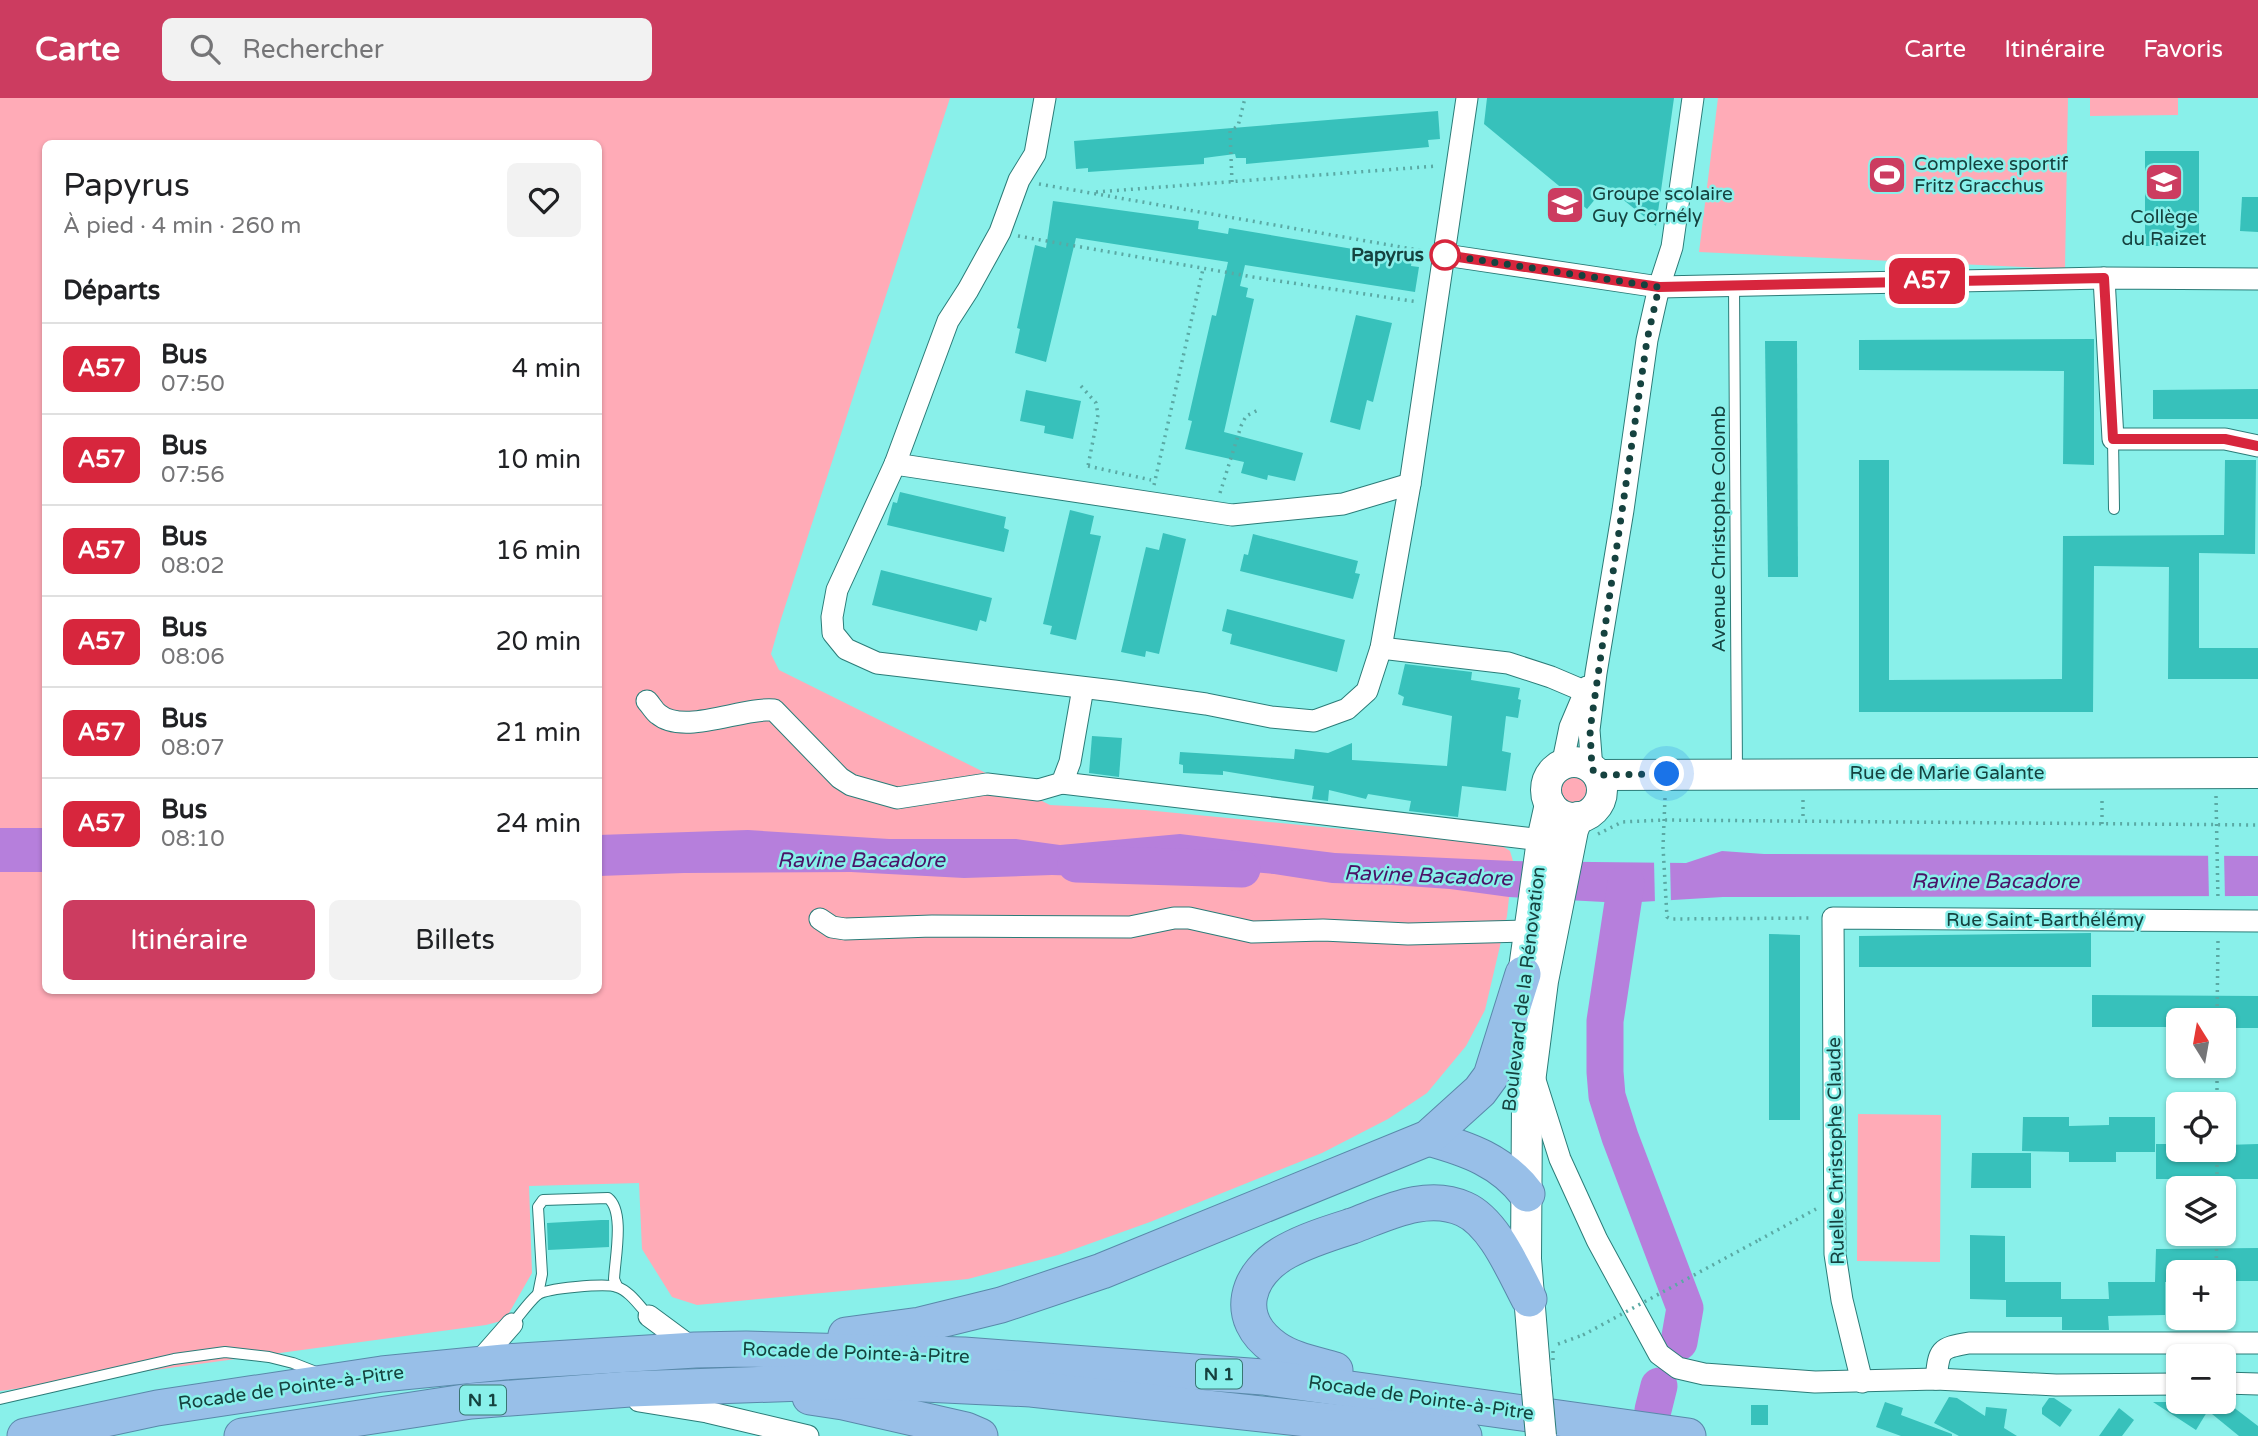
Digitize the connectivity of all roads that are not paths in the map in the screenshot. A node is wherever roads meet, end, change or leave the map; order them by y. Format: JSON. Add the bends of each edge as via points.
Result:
{"nodes":[{"id":1,"x":1045,"y":98,"type":"edge"},
{"id":2,"x":1467,"y":98,"type":"edge"},
{"id":3,"x":1693,"y":98,"type":"edge"},
{"id":4,"x":1445,"y":255,"type":"junction"},
{"id":5,"x":2104,"y":278,"type":"junction"},
{"id":6,"x":2258,"y":279,"type":"edge"},
{"id":7,"x":1734,"y":284,"type":"junction"},
{"id":8,"x":1659,"y":287,"type":"junction"},
{"id":9,"x":2113,"y":439,"type":"junction"},
{"id":10,"x":2258,"y":446,"type":"edge"},
{"id":11,"x":895,"y":464,"type":"junction"},
{"id":12,"x":1410,"y":484,"type":"junction"},
{"id":13,"x":2114,"y":509,"type":"dead end"},
{"id":14,"x":1381,"y":648,"type":"junction"},
{"id":15,"x":1596,"y":673,"type":"junction"},
{"id":16,"x":1083,"y":688,"type":"junction"},
{"id":17,"x":1584,"y":691,"type":"junction"},
{"id":18,"x":647,"y":701,"type":"dead end"},
{"id":19,"x":1562,"y":766,"type":"junction"},
{"id":20,"x":1737,"y":773,"type":"junction"},
{"id":21,"x":2258,"y":773,"type":"edge"},
{"id":22,"x":1062,"y":783,"type":"junction"},
{"id":23,"x":1575,"y":810,"type":"junction"},
{"id":24,"x":1539,"y":918,"type":"junction"},
{"id":25,"x":1833,"y":918,"type":"joint"},
{"id":26,"x":820,"y":919,"type":"dead end"},
{"id":27,"x":2258,"y":921,"type":"edge"},
{"id":28,"x":1523,"y":974,"type":"junction"},
{"id":29,"x":1531,"y":1065,"type":"junction"},
{"id":30,"x":1428,"y":1138,"type":"junction"},
{"id":31,"x":1519,"y":1185,"type":"junction"},
{"id":32,"x":617,"y":1286,"type":"junction"},
{"id":33,"x":538,"y":1294,"type":"junction"},
{"id":34,"x":1528,"y":1299,"type":"junction"},
{"id":35,"x":649,"y":1316,"type":"joint"},
{"id":36,"x":512,"y":1324,"type":"joint"},
{"id":37,"x":2258,"y":1343,"type":"edge"},
{"id":38,"x":746,"y":1349,"type":"junction"},
{"id":39,"x":695,"y":1350,"type":"junction"},
{"id":40,"x":476,"y":1364,"type":"junction"},
{"id":41,"x":1936,"y":1379,"type":"junction"},
{"id":42,"x":334,"y":1380,"type":"junction"},
{"id":43,"x":1862,"y":1382,"type":"junction"},
{"id":44,"x":2236,"y":1383,"type":"edge"},
{"id":45,"x":2166,"y":1384,"type":"edge"},
{"id":46,"x":2258,"y":1384,"type":"edge"},
{"id":47,"x":727,"y":1385,"type":"junction"},
{"id":48,"x":581,"y":1393,"type":"junction"},
{"id":49,"x":0,"y":1399,"type":"edge"},
{"id":50,"x":1456,"y":1428,"type":"edge"},
{"id":51,"x":25,"y":1436,"type":"edge"},
{"id":52,"x":242,"y":1436,"type":"edge"},
{"id":53,"x":807,"y":1436,"type":"edge"},
{"id":54,"x":980,"y":1436,"type":"edge"},
{"id":55,"x":1541,"y":1436,"type":"edge"},
{"id":56,"x":1688,"y":1436,"type":"edge"}],
"edges":[{"from":1,"to":11,"type":"street","via":[[1035,154],[1000,232],[948,321]]},
{"from":2,"to":4,"type":"street"},
{"from":3,"to":8,"type":"street","name":"Boulevard de la Rénovation","via":[[1672,247]]},
{"from":4,"to":8,"type":"street"},
{"from":4,"to":12,"type":"street"},
{"from":5,"to":6,"type":"street"},
{"from":5,"to":7,"type":"street"},
{"from":5,"to":9,"type":"street"},
{"from":7,"to":8,"type":"street"},
{"from":7,"to":20,"type":"lane","name":"Avenue Christophe Colomb"},
{"from":8,"to":15,"type":"street","name":"Boulevard de la Rénovation"},
{"from":9,"to":10,"type":"street","via":[[2225,439]]},
{"from":9,"to":13,"type":"lane"},
{"from":11,"to":12,"type":"street","via":[[1232,515],[1343,504]]},
{"from":11,"to":16,"type":"street","via":[[838,590],[833,633],[846,649],[877,663]]},
{"from":12,"to":14,"type":"street"},
{"from":14,"to":16,"type":"street","via":[[1367,691],[1347,709],[1314,720]]},
{"from":14,"to":17,"type":"street","via":[[1508,663]]},
{"from":15,"to":17,"type":"street","name":"Boulevard de la Rénovation"},
{"from":15,"to":23,"type":"street","name":"Boulevard de la Rénovation"},
{"from":16,"to":22,"type":"street"},
{"from":17,"to":19,"type":"street","name":"Boulevard de la Rénovation"},
{"from":18,"to":22,"type":"street","via":[[659,716],[694,723],[751,710],[774,710],[840,778],[897,798],[987,784],[1038,790]]},
{"from":19,"to":23,"type":"main road","via":[[1547,788]]},
{"from":19,"to":23,"type":"main road","name":"Rue de Marie Galante","via":[[1580,763]]},
{"from":20,"to":21,"type":"main road","name":"Rue de Marie Galante"},
{"from":20,"to":23,"type":"main road","name":"Rue de Marie Galante","via":[[1636,774]]},
{"from":22,"to":23,"type":"street"},
{"from":23,"to":24,"type":"main road","name":"Boulevard de la Rénovation"},
{"from":24,"to":26,"type":"street","via":[[1408,934],[1252,932],[1189,918],[1130,927],[845,929]]},
{"from":24,"to":28,"type":"main road","name":"Boulevard de la Rénovation"},
{"from":24,"to":29,"type":"main road","name":"Boulevard de la Rénovation","via":[[1543,981]]},
{"from":25,"to":27,"type":"street","name":"Rue Saint-Barthélémy","via":[[2218,914]]},
{"from":25,"to":43,"type":"street","name":"Ruelle Christophe Claude","via":[[1835,1254]]},
{"from":28,"to":30,"type":"highway","via":[[1491,1076]]},
{"from":28,"to":31,"type":"main road","name":"Boulevard de la Rénovation","via":[[1507,1140]]},
{"from":29,"to":31,"type":"main road","name":"Boulevard de la Rénovation"},
{"from":29,"to":43,"type":"street","via":[[1560,1159],[1597,1240],[1659,1354],[1678,1368],[1704,1374]]},
{"from":30,"to":31,"type":"highway","via":[[1468,1149],[1495,1163]]},
{"from":30,"to":38,"type":"highway","via":[[1127,1261],[1001,1305],[920,1325]]},
{"from":31,"to":34,"type":"main road","name":"Boulevard de la Rénovation"},
{"from":32,"to":33,"type":"lane","via":[[562,1288]]},
{"from":32,"to":33,"type":"lane","via":[[615,1203],[608,1198],[543,1200],[538,1207],[542,1274]]},
{"from":32,"to":35,"type":"lane"},
{"from":33,"to":36,"type":"lane"},
{"from":34,"to":50,"type":"highway","via":[[1487,1228],[1466,1209],[1437,1202],[1416,1203],[1287,1250],[1269,1263],[1250,1289],[1248,1307],[1253,1324],[1277,1350],[1347,1374]]},
{"from":34,"to":55,"type":"main road","name":"Boulevard de la Rénovation","bridge":true},
{"from":35,"to":39,"type":"street"},
{"from":36,"to":40,"type":"street"},
{"from":37,"to":41,"type":"street","via":[[1969,1343],[1941,1351]]},
{"from":38,"to":39,"type":"highway","name":"Rocade de Pointe-à-Pitre","number":"N 1"},
{"from":38,"to":50,"type":"highway","name":"Rocade de Pointe-à-Pitre","number":"N 1","via":[[964,1356],[1263,1377]]},
{"from":39,"to":40,"type":"highway","name":"Rocade de Pointe-à-Pitre","number":"N 1"},
{"from":40,"to":42,"type":"highway","name":"Rocade de Pointe-à-Pitre","number":"N 1"},
{"from":41,"to":43,"type":"street"},
{"from":41,"to":45,"type":"street"},
{"from":42,"to":49,"type":"lane","via":[[293,1363],[225,1352],[174,1359]]},
{"from":42,"to":51,"type":"highway","name":"Rocade de Pointe-à-Pitre","number":"N 1","via":[[157,1408]]},
{"from":44,"to":46,"type":"street"},
{"from":47,"to":48,"type":"highway","name":"Rocade de Pointe-à-Pitre","number":"N 1"},
{"from":47,"to":50,"type":"highway","name":"Rocade de Pointe-à-Pitre","number":"N 1","via":[[862,1381],[1031,1389]]},
{"from":47,"to":54,"type":"highway","via":[[843,1402]]},
{"from":48,"to":52,"type":"highway","name":"Rocade de Pointe-à-Pitre","number":"N 1","via":[[471,1401]]},
{"from":48,"to":53,"type":"street","via":[[707,1412]]},
{"from":50,"to":56,"type":"highway","name":"Rocade de Pointe-à-Pitre","number":"N 1"}]}
